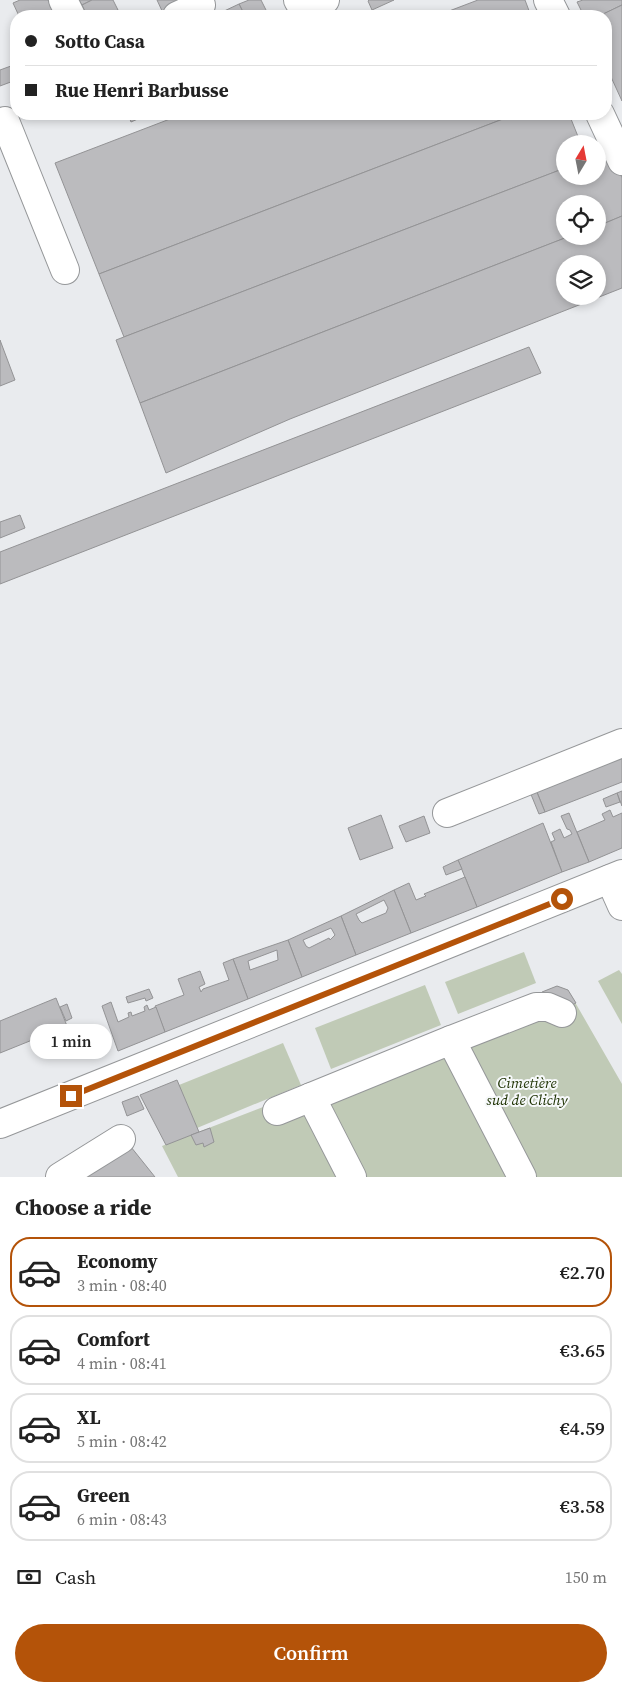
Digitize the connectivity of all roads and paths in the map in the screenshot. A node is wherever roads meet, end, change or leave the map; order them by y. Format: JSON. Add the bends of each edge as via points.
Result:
{"nodes":[{"id":1,"x":298,"y":0,"type":"edge"},
{"id":2,"x":325,"y":0,"type":"edge"},
{"id":3,"x":603,"y":120,"type":"edge"},
{"id":4,"x":0,"y":123,"type":"edge"},
{"id":5,"x":622,"y":161,"type":"edge"},
{"id":6,"x":65,"y":270,"type":"dead end"},
{"id":7,"x":622,"y":743,"type":"edge"},
{"id":8,"x":447,"y":812,"type":"dead end"},
{"id":9,"x":616,"y":877,"type":"edge"},
{"id":10,"x":622,"y":906,"type":"edge"},
{"id":11,"x":562,"y":1012,"type":"dead end"},
{"id":12,"x":451,"y":1040,"type":"junction"},
{"id":13,"x":311,"y":1097,"type":"junction"},
{"id":14,"x":277,"y":1110,"type":"dead end"},
{"id":15,"x":0,"y":1124,"type":"edge"},
{"id":16,"x":121,"y":1139,"type":"dead end"},
{"id":17,"x":60,"y":1177,"type":"edge"},
{"id":18,"x":352,"y":1177,"type":"edge"},
{"id":19,"x":522,"y":1177,"type":"edge"}],
"edges":[{"from":1,"to":2,"type":"street","via":[[304,10]]},
{"from":3,"to":5,"type":"street"},
{"from":4,"to":6,"type":"street","via":[[5,121]]},
{"from":7,"to":8,"type":"street"},
{"from":9,"to":10,"type":"street"},
{"from":9,"to":15,"type":"street"},
{"from":11,"to":12,"type":"street","via":[[536,1007]]},
{"from":12,"to":13,"type":"street"},
{"from":12,"to":19,"type":"street"},
{"from":13,"to":14,"type":"street"},
{"from":13,"to":18,"type":"street"},
{"from":16,"to":17,"type":"street"}]}
